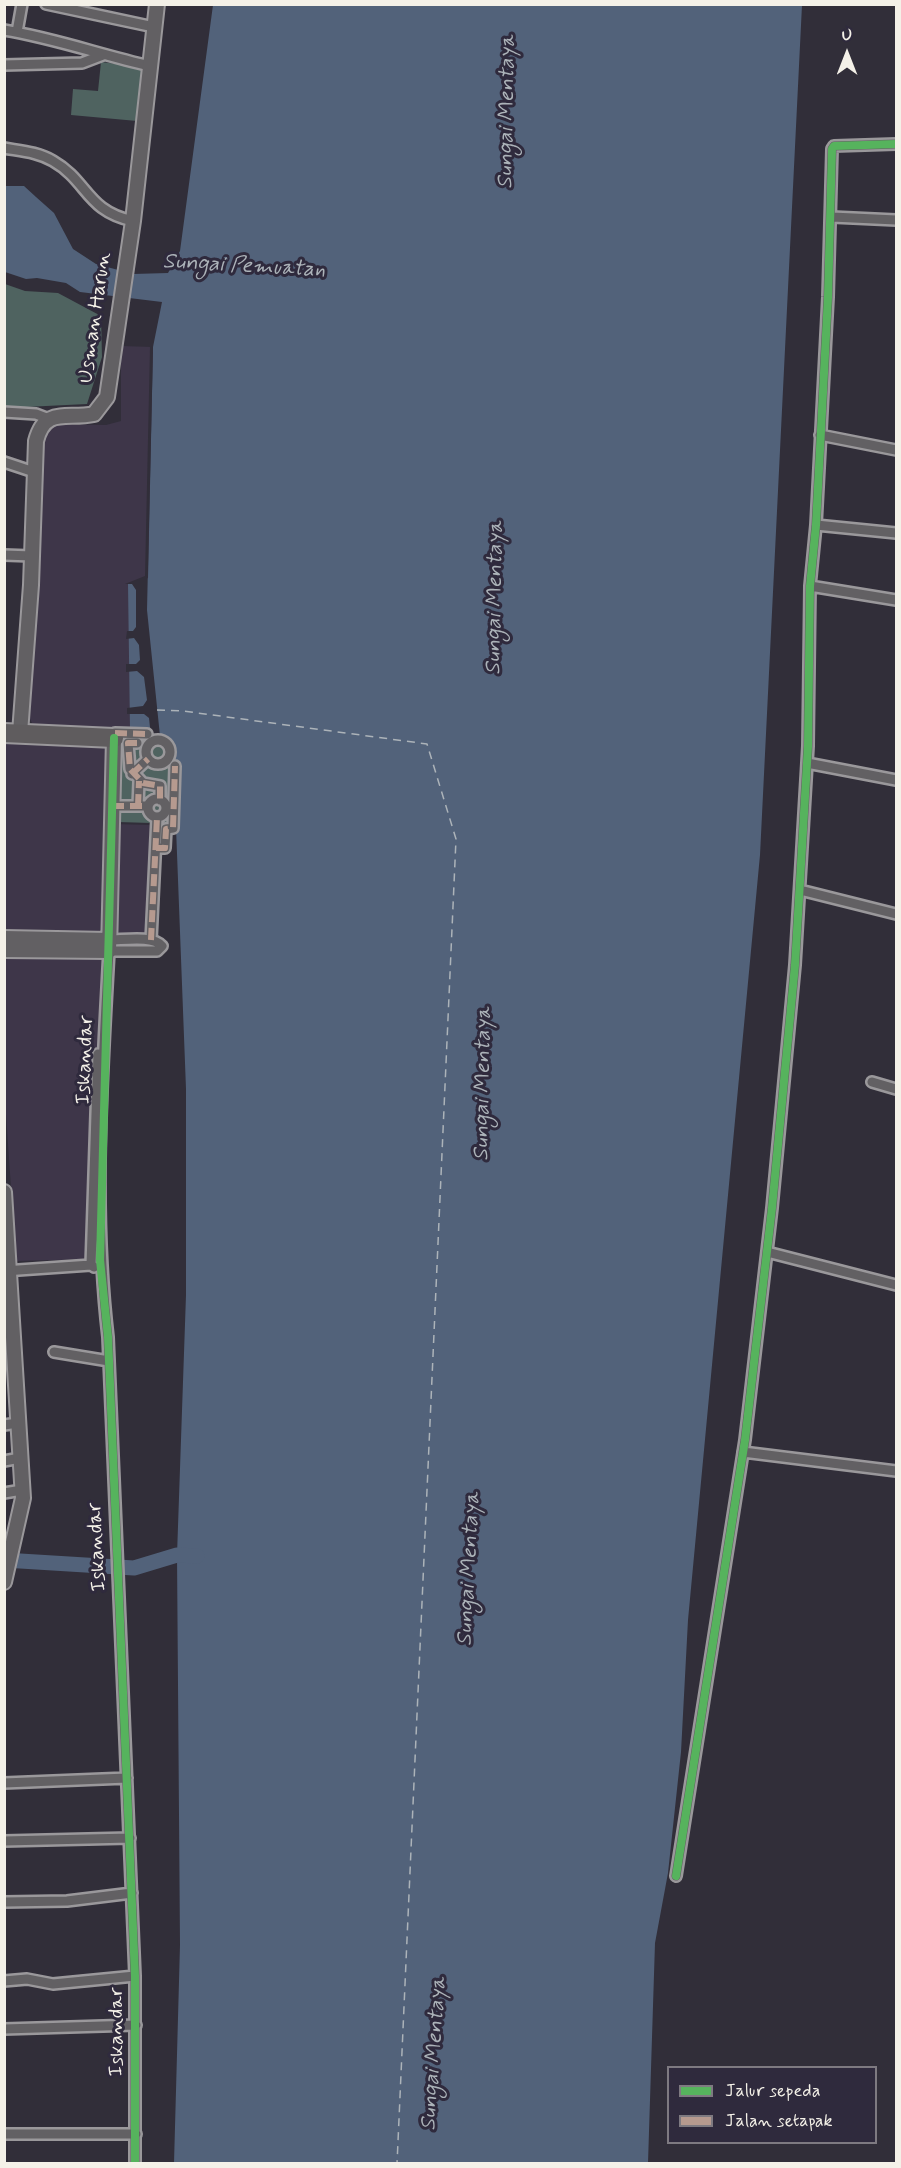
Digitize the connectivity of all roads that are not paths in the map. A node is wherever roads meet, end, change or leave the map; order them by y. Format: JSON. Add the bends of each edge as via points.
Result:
{"nodes":[{"id":1,"x":22,"y":4,"type":"edge"},
{"id":2,"x":46,"y":4,"type":"edge"},
{"id":3,"x":157,"y":4,"type":"edge"},
{"id":4,"x":154,"y":27,"type":"junction"},
{"id":5,"x":4,"y":30,"type":"edge"},
{"id":6,"x":17,"y":32,"type":"junction"},
{"id":7,"x":103,"y":55,"type":"junction"},
{"id":8,"x":4,"y":65,"type":"edge"},
{"id":9,"x":150,"y":66,"type":"junction"},
{"id":10,"x":897,"y":144,"type":"edge"},
{"id":11,"x":4,"y":148,"type":"edge"},
{"id":12,"x":832,"y":217,"type":"junction"},
{"id":13,"x":897,"y":220,"type":"edge"},
{"id":14,"x":133,"y":221,"type":"junction"},
{"id":15,"x":4,"y":412,"type":"edge"},
{"id":16,"x":48,"y":419,"type":"junction"},
{"id":17,"x":820,"y":435,"type":"junction"},
{"id":18,"x":897,"y":450,"type":"edge"},
{"id":19,"x":4,"y":462,"type":"edge"},
{"id":20,"x":34,"y":472,"type":"junction"},
{"id":21,"x":816,"y":525,"type":"junction"},
{"id":22,"x":897,"y":533,"type":"edge"},
{"id":23,"x":4,"y":555,"type":"edge"},
{"id":24,"x":32,"y":556,"type":"junction"},
{"id":25,"x":810,"y":586,"type":"junction"},
{"id":26,"x":897,"y":600,"type":"edge"},
{"id":27,"x":12,"y":733,"type":"edge"},
{"id":28,"x":147,"y":734,"type":"dead end"},
{"id":29,"x":115,"y":736,"type":"junction"},
{"id":30,"x":137,"y":743,"type":"dead end"},
{"id":31,"x":148,"y":759,"type":"dead end"},
{"id":32,"x":807,"y":763,"type":"junction"},
{"id":33,"x":175,"y":766,"type":"dead end"},
{"id":34,"x":136,"y":777,"type":"junction"},
{"id":35,"x":897,"y":780,"type":"edge"},
{"id":36,"x":160,"y":800,"type":"junction"},
{"id":37,"x":112,"y":806,"type":"junction"},
{"id":38,"x":143,"y":806,"type":"junction"},
{"id":39,"x":157,"y":817,"type":"junction"},
{"id":40,"x":156,"y":848,"type":"junction"},
{"id":41,"x":800,"y":890,"type":"junction"},
{"id":42,"x":897,"y":914,"type":"edge"},
{"id":43,"x":4,"y":938,"type":"edge"},
{"id":44,"x":107,"y":942,"type":"junction"},
{"id":45,"x":4,"y":950,"type":"edge"},
{"id":46,"x":872,"y":1082,"type":"dead end"},
{"id":47,"x":897,"y":1089,"type":"edge"},
{"id":48,"x":4,"y":1192,"type":"edge"},
{"id":49,"x":767,"y":1252,"type":"junction"},
{"id":50,"x":91,"y":1265,"type":"junction"},
{"id":51,"x":6,"y":1271,"type":"edge"},
{"id":52,"x":100,"y":1273,"type":"junction"},
{"id":53,"x":897,"y":1285,"type":"edge"},
{"id":54,"x":54,"y":1352,"type":"dead end"},
{"id":55,"x":109,"y":1361,"type":"junction"},
{"id":56,"x":11,"y":1424,"type":"edge"},
{"id":57,"x":743,"y":1452,"type":"junction"},
{"id":58,"x":20,"y":1458,"type":"junction"},
{"id":59,"x":4,"y":1461,"type":"edge"},
{"id":60,"x":897,"y":1471,"type":"edge"},
{"id":61,"x":22,"y":1490,"type":"junction"},
{"id":62,"x":4,"y":1493,"type":"edge"},
{"id":63,"x":6,"y":1575,"type":"edge"},
{"id":64,"x":127,"y":1778,"type":"junction"},
{"id":65,"x":4,"y":1783,"type":"edge"},
{"id":66,"x":130,"y":1838,"type":"junction"},
{"id":67,"x":4,"y":1841,"type":"edge"},
{"id":68,"x":676,"y":1876,"type":"dead end"},
{"id":69,"x":132,"y":1893,"type":"junction"},
{"id":70,"x":4,"y":1902,"type":"edge"},
{"id":71,"x":135,"y":1976,"type":"junction"},
{"id":72,"x":4,"y":1981,"type":"edge"},
{"id":73,"x":136,"y":2025,"type":"junction"},
{"id":74,"x":4,"y":2029,"type":"edge"},
{"id":75,"x":4,"y":2134,"type":"edge"},
{"id":76,"x":136,"y":2134,"type":"junction"},
{"id":77,"x":135,"y":2163,"type":"edge"}],
"edges":[{"from":1,"to":6,"type":"street"},
{"from":2,"to":4,"type":"street"},
{"from":3,"to":4,"type":"street","name":"Usman Harun"},
{"from":4,"to":9,"type":"street","name":"Usman Harun"},
{"from":5,"to":6,"type":"street"},
{"from":6,"to":7,"type":"street","via":[[78,45]]},
{"from":7,"to":8,"type":"street","via":[[82,63]]},
{"from":7,"to":9,"type":"street"},
{"from":9,"to":14,"type":"street","name":"Usman Harun"},
{"from":10,"to":12,"type":"street","via":[[833,147]]},
{"from":11,"to":14,"type":"street","via":[[36,153],[55,162],[106,213]]},
{"from":12,"to":13,"type":"street"},
{"from":12,"to":17,"type":"street"},
{"from":14,"to":16,"type":"street","name":"Usman Harun","via":[[107,397],[94,414]]},
{"from":15,"to":16,"type":"street","via":[[36,414]]},
{"from":16,"to":20,"type":"street","via":[[39,429]]},
{"from":17,"to":18,"type":"street"},
{"from":17,"to":21,"type":"street"},
{"from":19,"to":20,"type":"street"},
{"from":20,"to":24,"type":"street"},
{"from":21,"to":22,"type":"street"},
{"from":21,"to":25,"type":"street"},
{"from":23,"to":24,"type":"street"},
{"from":24,"to":27,"type":"street"},
{"from":25,"to":26,"type":"street"},
{"from":25,"to":32,"type":"street"},
{"from":27,"to":29,"type":"highway"},
{"from":28,"to":29,"type":"street"},
{"from":29,"to":37,"type":"street","name":"Iskandar"},
{"from":30,"to":34,"type":"street","via":[[128,743],[127,759]]},
{"from":31,"to":34,"type":"street"},
{"from":32,"to":35,"type":"street"},
{"from":32,"to":41,"type":"street"},
{"from":33,"to":40,"type":"street","via":[[173,828],[166,829],[165,848]]},
{"from":34,"to":36,"type":"street","via":[[160,786]]},
{"from":34,"to":38,"type":"street"},
{"from":36,"to":38,"type":"street"},
{"from":36,"to":39,"type":"street","via":[[166,809]]},
{"from":37,"to":38,"type":"street"},
{"from":37,"to":44,"type":"street","name":"Iskandar"},
{"from":38,"to":39,"type":"street"},
{"from":39,"to":40,"type":"street"},
{"from":40,"to":44,"type":"street","via":[[151,940]]},
{"from":41,"to":42,"type":"street"},
{"from":41,"to":49,"type":"street"},
{"from":43,"to":44,"type":"street"},
{"from":44,"to":45,"type":"street"},
{"from":44,"to":50,"type":"street","name":"Iskandar"},
{"from":44,"to":52,"type":"street","name":"Iskandar"},
{"from":46,"to":47,"type":"street"},
{"from":48,"to":51,"type":"street"},
{"from":49,"to":53,"type":"street"},
{"from":49,"to":57,"type":"street"},
{"from":50,"to":51,"type":"street"},
{"from":50,"to":52,"type":"street"},
{"from":51,"to":56,"type":"street"},
{"from":52,"to":55,"type":"street","name":"Iskandar"},
{"from":54,"to":55,"type":"street"},
{"from":55,"to":64,"type":"street","name":"Iskandar"},
{"from":56,"to":58,"type":"street"},
{"from":57,"to":60,"type":"street"},
{"from":57,"to":68,"type":"street"},
{"from":58,"to":59,"type":"street"},
{"from":58,"to":61,"type":"street"},
{"from":61,"to":62,"type":"street"},
{"from":61,"to":63,"type":"street","via":[[22,1508]]},
{"from":64,"to":65,"type":"street"},
{"from":64,"to":66,"type":"street","name":"Iskandar"},
{"from":66,"to":67,"type":"street"},
{"from":66,"to":69,"type":"street","name":"Iskandar"},
{"from":69,"to":70,"type":"street","via":[[67,1901]]},
{"from":69,"to":71,"type":"street","name":"Iskandar"},
{"from":71,"to":72,"type":"street","via":[[53,1984],[27,1979]]},
{"from":71,"to":73,"type":"street","name":"Iskandar"},
{"from":73,"to":74,"type":"street"},
{"from":73,"to":76,"type":"street","name":"Iskandar"},
{"from":75,"to":76,"type":"street"},
{"from":76,"to":77,"type":"street","name":"Iskandar"}]}
